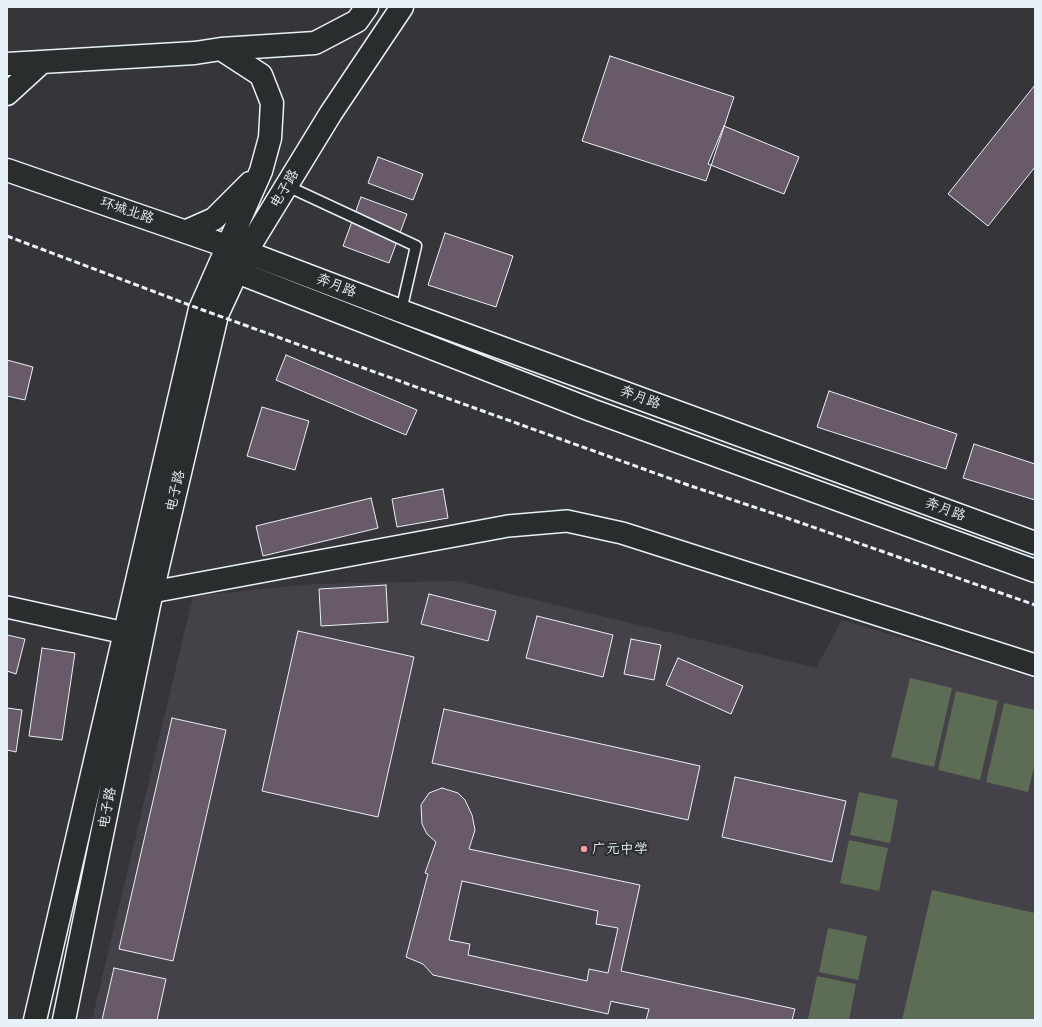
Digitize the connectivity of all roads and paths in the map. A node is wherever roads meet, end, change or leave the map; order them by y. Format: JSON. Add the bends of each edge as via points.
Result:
{"nodes":[{"id":1,"x":367,"y":7,"type":"edge"},
{"id":2,"x":402,"y":7,"type":"edge"},
{"id":3,"x":221,"y":49,"type":"junction"},
{"id":4,"x":42,"y":62,"type":"junction"},
{"id":5,"x":7,"y":64,"type":"edge"},
{"id":6,"x":7,"y":94,"type":"edge"},
{"id":7,"x":7,"y":170,"type":"edge"},
{"id":8,"x":261,"y":171,"type":"junction"},
{"id":9,"x":287,"y":186,"type":"junction"},
{"id":10,"x":187,"y":232,"type":"junction"},
{"id":11,"x":236,"y":250,"type":"junction"},
{"id":12,"x":237,"y":272,"type":"junction"},
{"id":13,"x":401,"y":311,"type":"junction"},
{"id":14,"x":1035,"y":543,"type":"edge"},
{"id":15,"x":1035,"y":572,"type":"edge"},
{"id":16,"x":152,"y":592,"type":"junction"},
{"id":17,"x":7,"y":607,"type":"edge"},
{"id":18,"x":125,"y":634,"type":"junction"},
{"id":19,"x":1035,"y":665,"type":"edge"},
{"id":20,"x":35,"y":1020,"type":"edge"},
{"id":21,"x":64,"y":1020,"type":"edge"}],
"edges":[{"from":1,"to":3,"type":"main road","via":[[357,21],[315,43]]},
{"from":2,"to":9,"type":"main road","name":"电子路","via":[[331,113]]},
{"from":3,"to":4,"type":"main road","via":[[194,53]]},
{"from":3,"to":8,"type":"main road","via":[[261,75],[272,103],[270,138]]},
{"from":4,"to":5,"type":"main road"},
{"from":4,"to":6,"type":"main road"},
{"from":7,"to":10,"type":"main road","name":"环城北路"},
{"from":8,"to":10,"type":"main road","via":[[214,219]]},
{"from":8,"to":11,"type":"main road"},
{"from":9,"to":11,"type":"main road","name":"电子路"},
{"from":9,"to":13,"type":"lane","via":[[416,246]]},
{"from":10,"to":11,"type":"main road","name":"环城北路"},
{"from":11,"to":12,"type":"main road","name":"电子路"},
{"from":11,"to":13,"type":"main road","name":"奔月路"},
{"from":11,"to":18,"type":"main road","name":"电子路","via":[[200,309]]},
{"from":12,"to":15,"type":"main road","via":[[591,410]]},
{"from":12,"to":16,"type":"main road","name":"电子路","via":[[217,315]]},
{"from":13,"to":14,"type":"main road","name":"奔月路"},
{"from":16,"to":19,"type":"street","via":[[508,526],[567,521],[622,533]]},
{"from":16,"to":21,"type":"main road","name":"电子路"},
{"from":17,"to":18,"type":"street"},
{"from":18,"to":20,"type":"main road","name":"电子路"}]}
